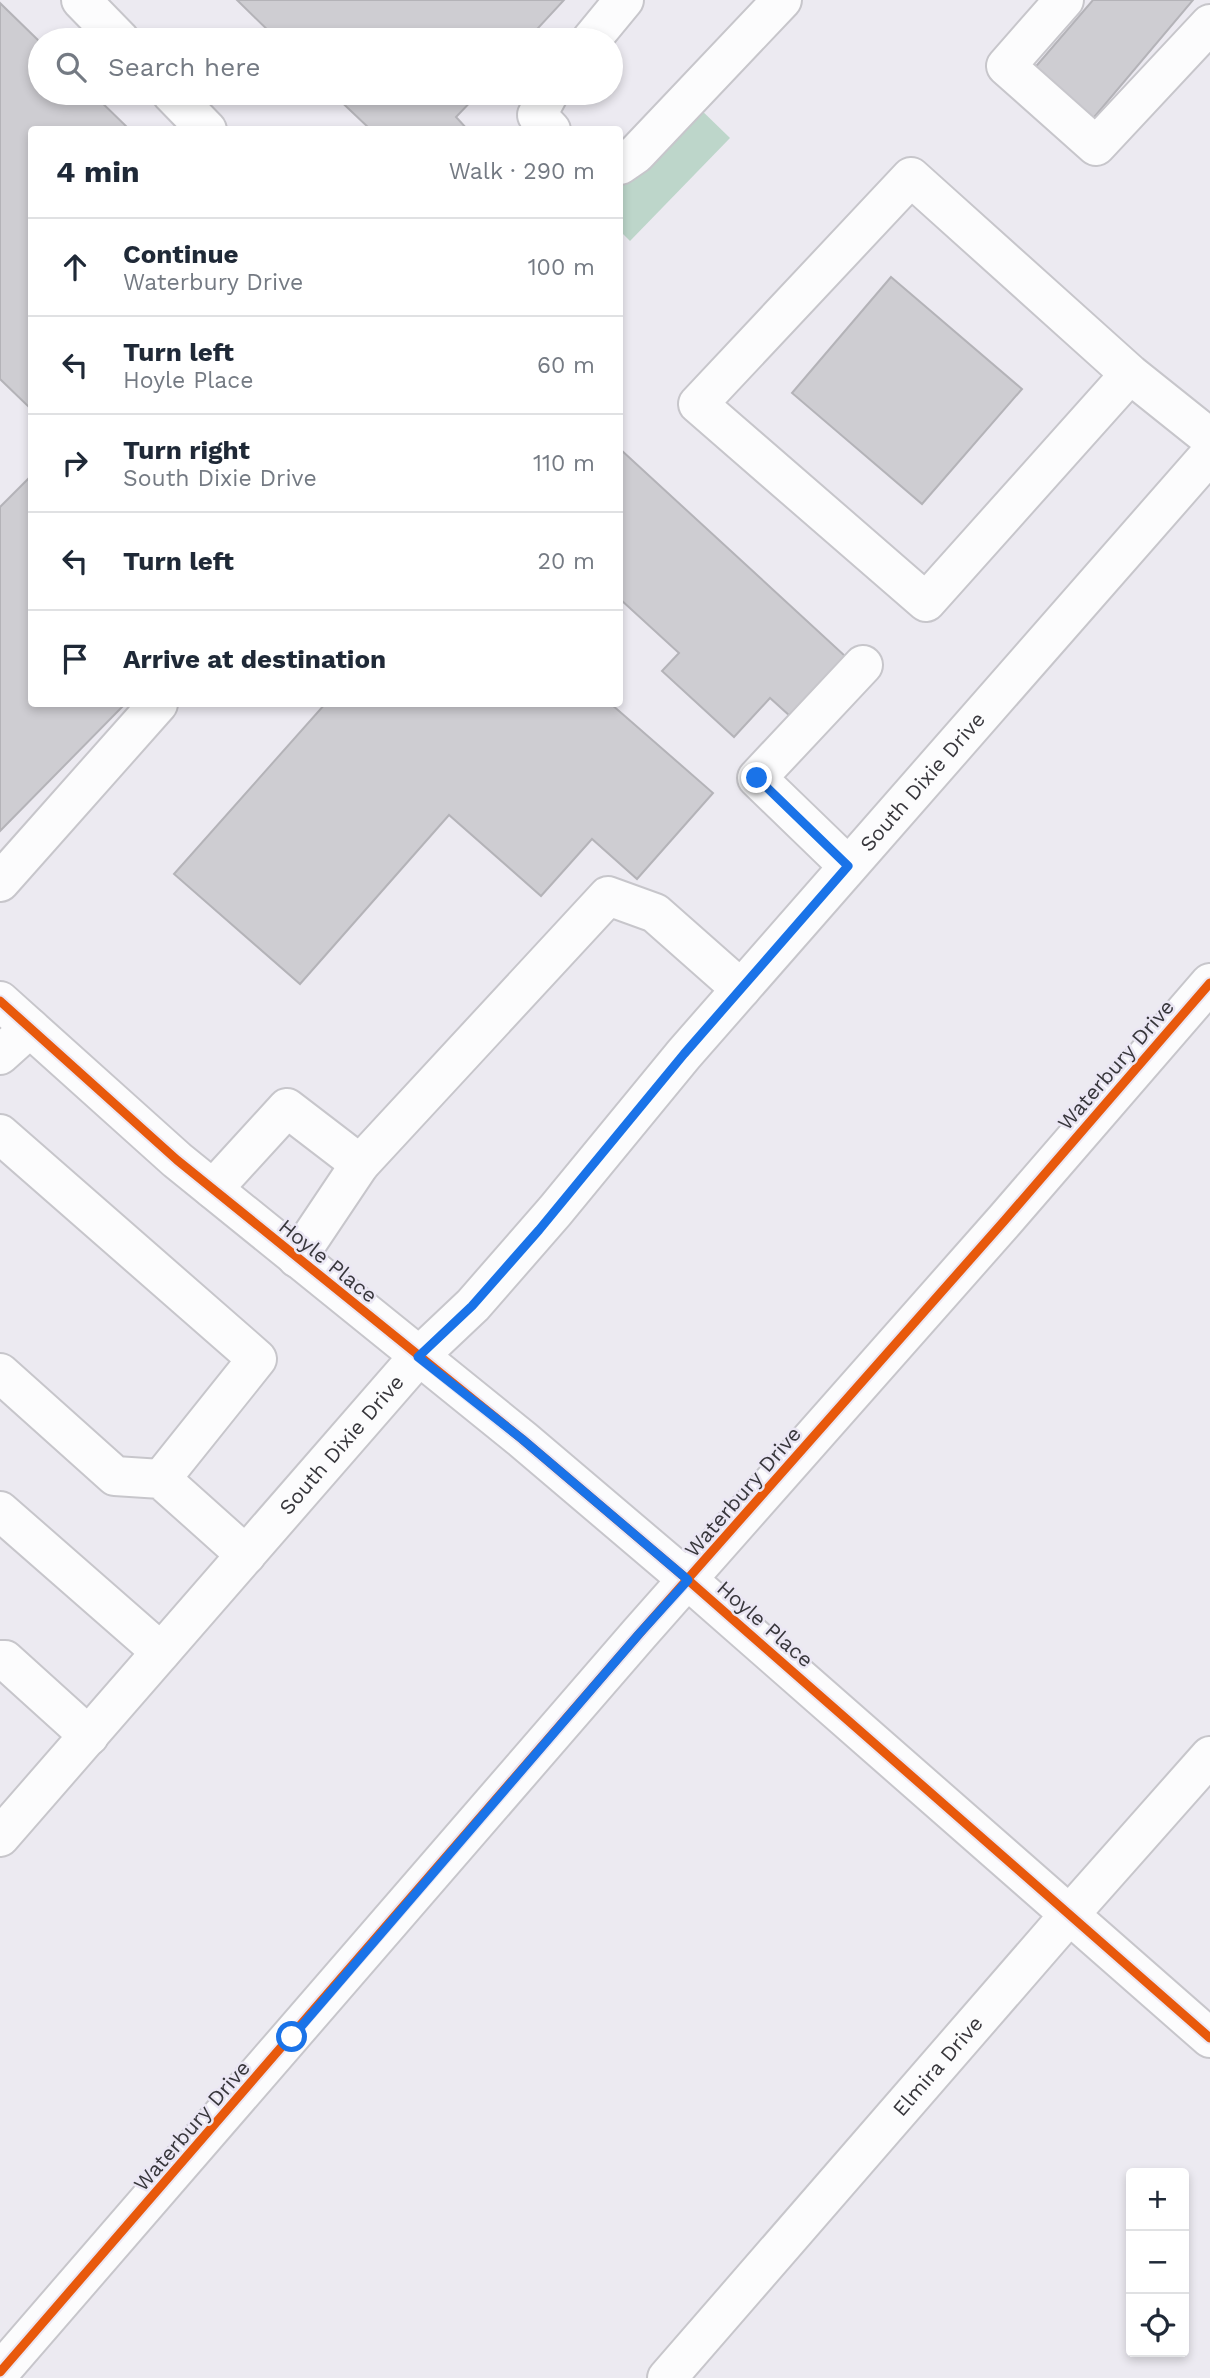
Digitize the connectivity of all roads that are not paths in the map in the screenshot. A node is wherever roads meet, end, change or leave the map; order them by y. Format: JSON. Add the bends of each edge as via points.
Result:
{"nodes":[{"id":1,"x":81,"y":0,"type":"edge"},
{"id":2,"x":624,"y":0,"type":"edge"},
{"id":3,"x":782,"y":0,"type":"edge"},
{"id":4,"x":1064,"y":0,"type":"edge"},
{"id":5,"x":1210,"y":24,"type":"edge"},
{"id":6,"x":108,"y":28,"type":"edge"},
{"id":7,"x":601,"y":28,"type":"edge"},
{"id":8,"x":183,"y":105,"type":"edge"},
{"id":9,"x":542,"y":105,"type":"edge"},
{"id":10,"x":203,"y":126,"type":"edge"},
{"id":11,"x":547,"y":126,"type":"edge"},
{"id":12,"x":623,"y":164,"type":"edge"},
{"id":13,"x":1130,"y":374,"type":"junction"},
{"id":14,"x":1210,"y":438,"type":"edge"},
{"id":15,"x":1210,"y":454,"type":"edge"},
{"id":16,"x":863,"y":665,"type":"dead end"},
{"id":17,"x":155,"y":707,"type":"edge"},
{"id":18,"x":848,"y":866,"type":"junction"},
{"id":19,"x":0,"y":882,"type":"edge"},
{"id":20,"x":1210,"y":984,"type":"edge"},
{"id":21,"x":741,"y":989,"type":"junction"},
{"id":22,"x":0,"y":1001,"type":"edge"},
{"id":23,"x":30,"y":1028,"type":"junction"},
{"id":24,"x":0,"y":1055,"type":"edge"},
{"id":25,"x":0,"y":1134,"type":"edge"},
{"id":26,"x":360,"y":1164,"type":"junction"},
{"id":27,"x":213,"y":1189,"type":"junction"},
{"id":28,"x":297,"y":1258,"type":"junction"},
{"id":29,"x":418,"y":1357,"type":"junction"},
{"id":30,"x":0,"y":1373,"type":"edge"},
{"id":31,"x":161,"y":1479,"type":"junction"},
{"id":32,"x":0,"y":1511,"type":"edge"},
{"id":33,"x":246,"y":1555,"type":"junction"},
{"id":34,"x":688,"y":1580,"type":"junction"},
{"id":35,"x":161,"y":1653,"type":"junction"},
{"id":36,"x":0,"y":1660,"type":"edge"},
{"id":37,"x":89,"y":1736,"type":"junction"},
{"id":38,"x":1210,"y":1756,"type":"edge"},
{"id":39,"x":0,"y":1837,"type":"edge"},
{"id":40,"x":1070,"y":1913,"type":"junction"},
{"id":41,"x":1210,"y":2038,"type":"edge"},
{"id":42,"x":0,"y":2372,"type":"edge"},
{"id":43,"x":667,"y":2378,"type":"edge"}],
"edges":[{"from":1,"to":6,"type":"street"},
{"from":2,"to":7,"type":"street"},
{"from":3,"to":12,"type":"street"},
{"from":4,"to":5,"type":"street","via":[[1006,66],[1096,146]]},
{"from":8,"to":10,"type":"street"},
{"from":9,"to":11,"type":"street","via":[[537,115]]},
{"from":13,"to":13,"type":"street","via":[[926,602],[698,404],[911,177]]},
{"from":13,"to":14,"type":"street"},
{"from":15,"to":18,"type":"street","name":"South Dixie Drive"},
{"from":16,"to":18,"type":"street","via":[[757,778]]},
{"from":17,"to":19,"type":"street"},
{"from":18,"to":21,"type":"street","name":"South Dixie Drive"},
{"from":20,"to":34,"type":"street","name":"Waterbury Drive"},
{"from":21,"to":26,"type":"street","via":[[655,913],[608,896]]},
{"from":21,"to":29,"type":"street","name":"South Dixie Drive","via":[[472,1306]]},
{"from":22,"to":23,"type":"street","name":"Hoyle Place"},
{"from":23,"to":24,"type":"street"},
{"from":23,"to":27,"type":"street","name":"Hoyle Place"},
{"from":25,"to":31,"type":"street","via":[[257,1359]]},
{"from":26,"to":27,"type":"street","via":[[287,1108]]},
{"from":26,"to":28,"type":"street"},
{"from":27,"to":28,"type":"street","name":"Hoyle Place"},
{"from":28,"to":29,"type":"street","name":"Hoyle Place"},
{"from":29,"to":33,"type":"street","name":"South Dixie Drive"},
{"from":29,"to":34,"type":"street","name":"Hoyle Place"},
{"from":30,"to":31,"type":"street","via":[[116,1476]]},
{"from":31,"to":33,"type":"street"},
{"from":32,"to":35,"type":"street"},
{"from":33,"to":35,"type":"street","name":"South Dixie Drive"},
{"from":34,"to":40,"type":"street","name":"Hoyle Place"},
{"from":34,"to":42,"type":"street","name":"Waterbury Drive"},
{"from":35,"to":37,"type":"street","name":"South Dixie Drive"},
{"from":36,"to":37,"type":"street"},
{"from":37,"to":39,"type":"street","name":"South Dixie Drive"},
{"from":38,"to":40,"type":"street","name":"Elmira Drive"},
{"from":40,"to":41,"type":"street","name":"Hoyle Place"},
{"from":40,"to":43,"type":"street","name":"Elmira Drive"}]}
